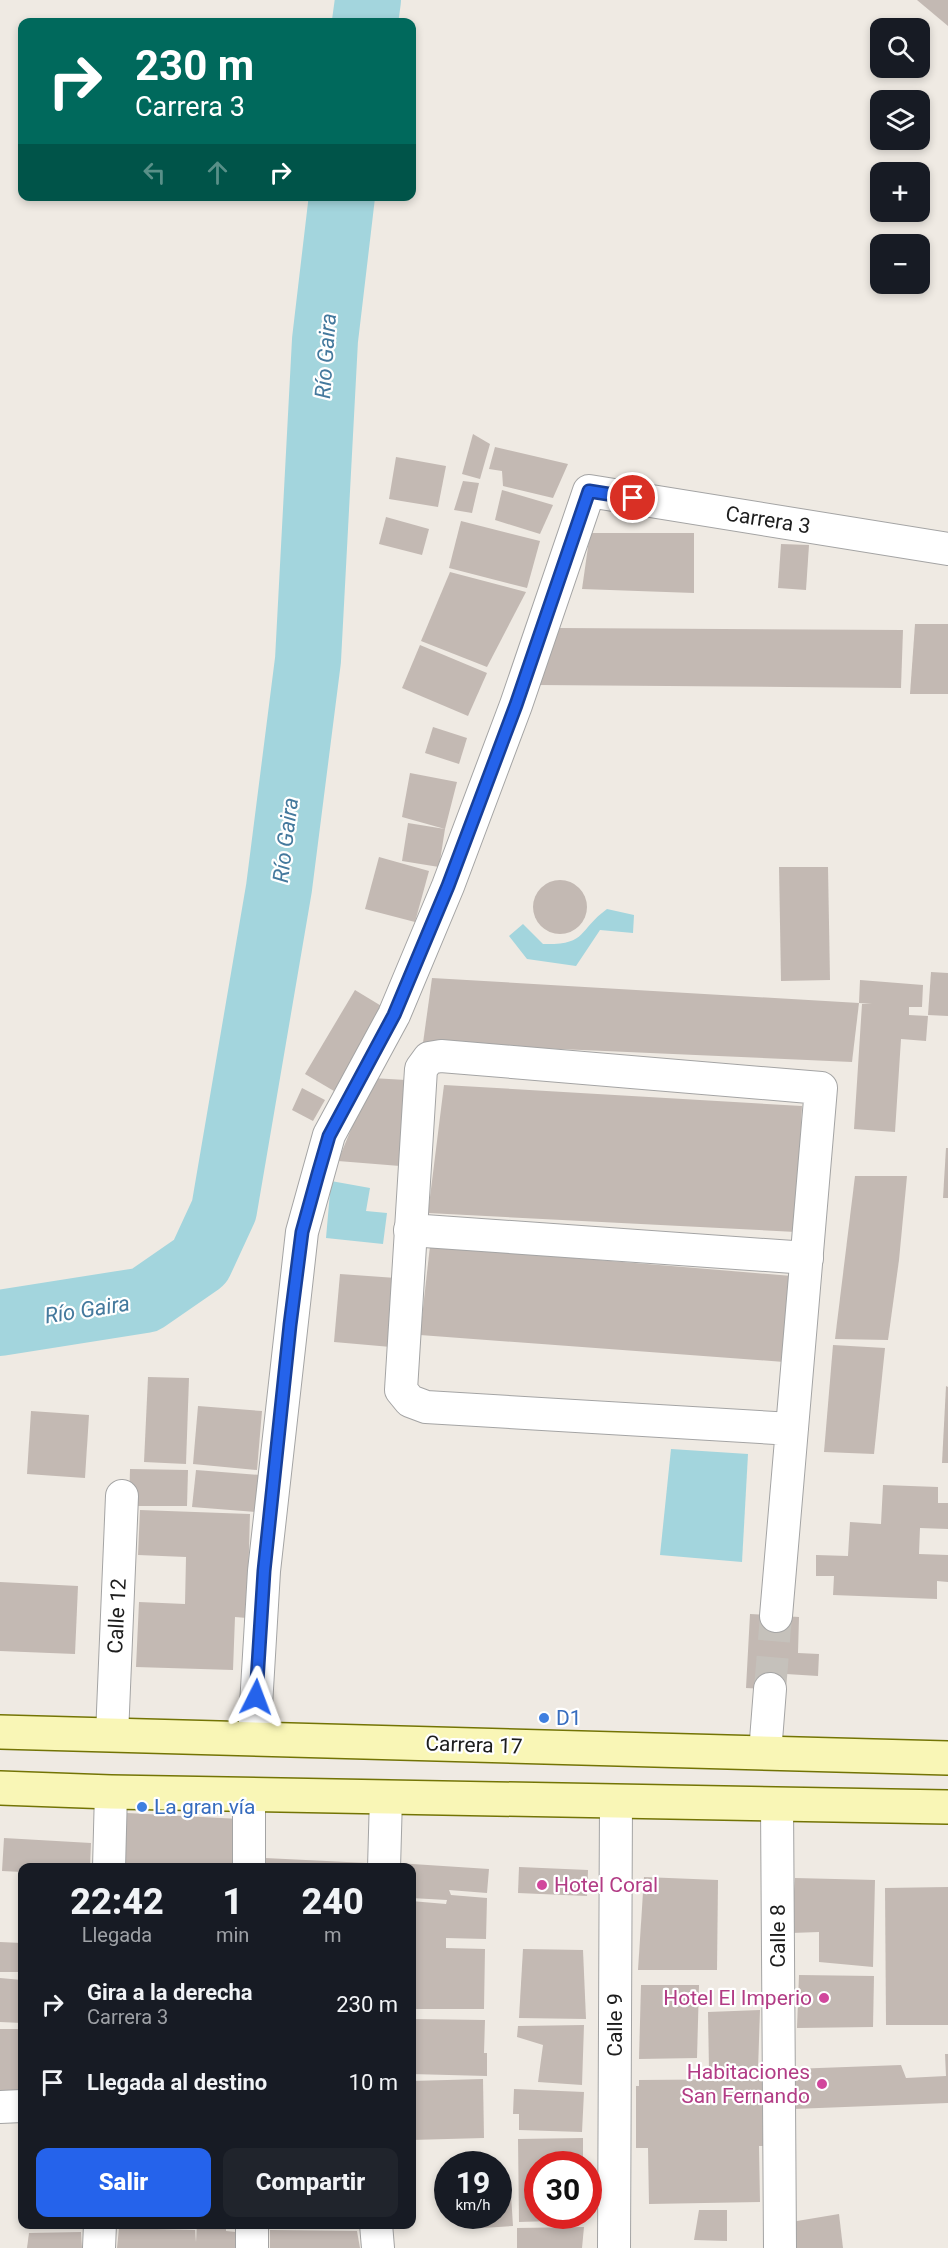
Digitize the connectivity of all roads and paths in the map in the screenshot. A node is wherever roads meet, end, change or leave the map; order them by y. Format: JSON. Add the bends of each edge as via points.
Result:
{"nodes":[{"id":1,"x":948,"y":549,"type":"edge"},
{"id":2,"x":410,"y":1230,"type":"junction"},
{"id":3,"x":807,"y":1258,"type":"junction"},
{"id":4,"x":792,"y":1429,"type":"junction"},
{"id":5,"x":123,"y":1496,"type":"dead end"},
{"id":6,"x":776,"y":1616,"type":"tunnel mouth"},
{"id":7,"x":770,"y":1689,"type":"tunnel mouth"},
{"id":8,"x":0,"y":1732,"type":"edge"},
{"id":9,"x":112,"y":1735,"type":"junction"},
{"id":10,"x":254,"y":1739,"type":"junction"},
{"id":11,"x":765,"y":1753,"type":"junction"},
{"id":12,"x":948,"y":1758,"type":"edge"},
{"id":13,"x":0,"y":1788,"type":"edge"},
{"id":14,"x":111,"y":1792,"type":"junction"},
{"id":15,"x":249,"y":1795,"type":"junction"},
{"id":16,"x":386,"y":1797,"type":"junction"},
{"id":17,"x":616,"y":1801,"type":"junction"},
{"id":18,"x":777,"y":1804,"type":"junction"},
{"id":19,"x":948,"y":1807,"type":"edge"},
{"id":20,"x":109,"y":1863,"type":"edge"},
{"id":21,"x":249,"y":1863,"type":"edge"},
{"id":22,"x":384,"y":1863,"type":"edge"},
{"id":23,"x":18,"y":2106,"type":"edge"},
{"id":24,"x":0,"y":2107,"type":"edge"},
{"id":25,"x":100,"y":2229,"type":"edge"},
{"id":26,"x":252,"y":2229,"type":"edge"},
{"id":27,"x":376,"y":2229,"type":"edge"},
{"id":28,"x":99,"y":2248,"type":"edge"},
{"id":29,"x":252,"y":2248,"type":"edge"},
{"id":30,"x":378,"y":2248,"type":"edge"},
{"id":31,"x":614,"y":2248,"type":"edge"},
{"id":32,"x":780,"y":2248,"type":"edge"}],
"edges":[{"from":1,"to":10,"type":"street","name":"Carrera 3","via":[[589,491],[516,705],[448,886],[394,1015],[329,1136],[305,1222],[264,1571]]},
{"from":2,"to":3,"type":"street"},
{"from":2,"to":3,"type":"street","via":[[422,1069],[429,1058],[441,1056],[821,1088]]},
{"from":2,"to":4,"type":"street","via":[[401,1390],[410,1401],[426,1407]]},
{"from":3,"to":4,"type":"street"},
{"from":4,"to":6,"type":"street"},
{"from":5,"to":9,"type":"street","name":"Calle 12"},
{"from":7,"to":11,"type":"street"},
{"from":8,"to":9,"type":"main road","name":"Carrera 17"},
{"from":9,"to":10,"type":"main road","name":"Carrera 17"},
{"from":10,"to":11,"type":"main road","name":"Carrera 17"},
{"from":11,"to":12,"type":"main road","name":"Carrera 17"},
{"from":13,"to":14,"type":"main road"},
{"from":14,"to":15,"type":"main road"},
{"from":14,"to":20,"type":"street"},
{"from":15,"to":16,"type":"main road"},
{"from":15,"to":21,"type":"street"},
{"from":16,"to":17,"type":"main road"},
{"from":16,"to":22,"type":"street"},
{"from":17,"to":18,"type":"main road"},
{"from":17,"to":31,"type":"street","name":"Calle 9"},
{"from":18,"to":19,"type":"main road"},
{"from":18,"to":32,"type":"street","name":"Calle 8"},
{"from":23,"to":24,"type":"street"},
{"from":25,"to":28,"type":"street"},
{"from":26,"to":29,"type":"street"},
{"from":27,"to":30,"type":"street"}]}
